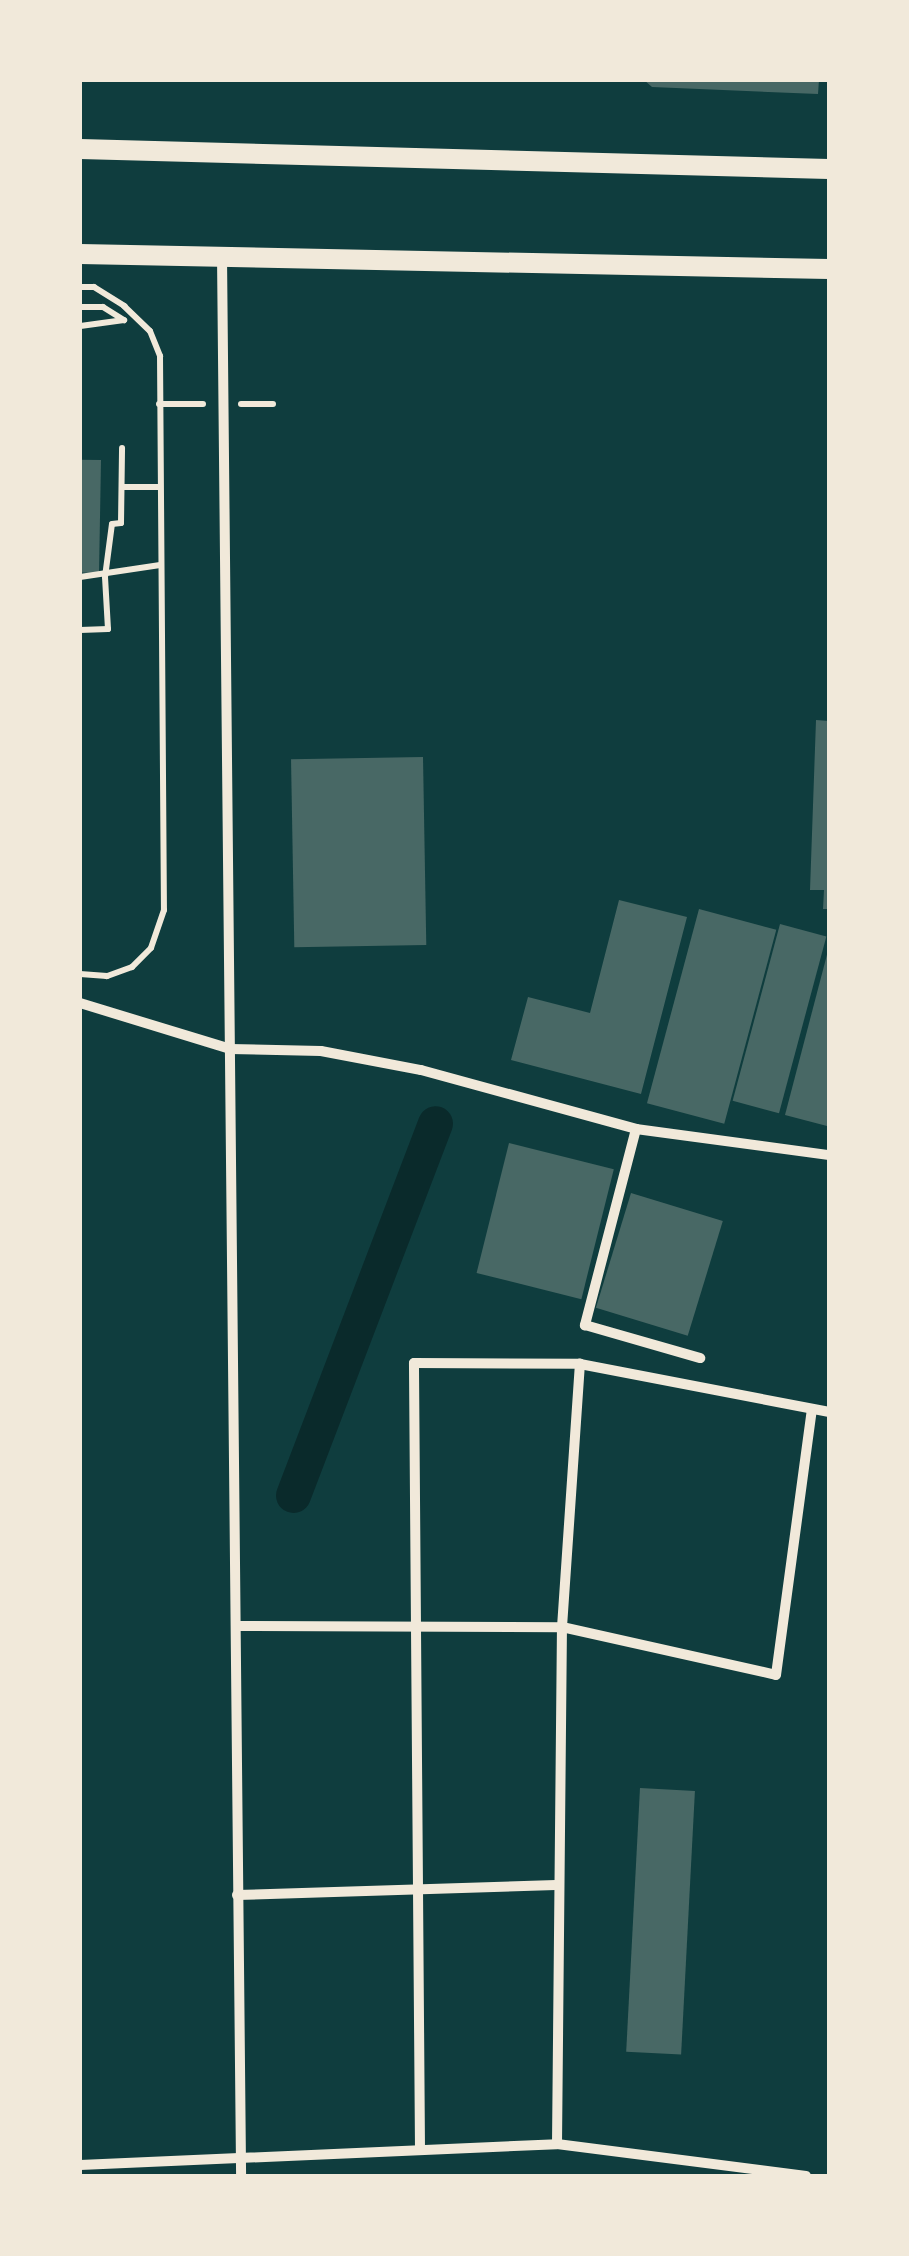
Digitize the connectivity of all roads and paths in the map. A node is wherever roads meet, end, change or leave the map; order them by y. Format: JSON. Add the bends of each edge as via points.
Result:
{"nodes":[{"id":1,"x":80,"y":150,"type":"edge"},
{"id":2,"x":829,"y":169,"type":"edge"},
{"id":3,"x":80,"y":254,"type":"edge"},
{"id":4,"x":222,"y":255,"type":"junction"},
{"id":5,"x":829,"y":269,"type":"edge"},
{"id":6,"x":80,"y":287,"type":"edge"},
{"id":7,"x":80,"y":307,"type":"edge"},
{"id":8,"x":80,"y":326,"type":"edge"},
{"id":9,"x":122,"y":448,"type":"dead end"},
{"id":10,"x":122,"y":487,"type":"junction"},
{"id":11,"x":160,"y":487,"type":"junction"},
{"id":12,"x":160,"y":565,"type":"junction"},
{"id":13,"x":104,"y":577,"type":"junction"},
{"id":14,"x":80,"y":578,"type":"edge"},
{"id":15,"x":80,"y":630,"type":"edge"},
{"id":16,"x":80,"y":974,"type":"edge"},
{"id":17,"x":80,"y":1003,"type":"edge"},
{"id":18,"x":230,"y":1049,"type":"junction"},
{"id":19,"x":636,"y":1129,"type":"junction"},
{"id":20,"x":829,"y":1155,"type":"edge"},
{"id":21,"x":700,"y":1358,"type":"dead end"},
{"id":22,"x":580,"y":1364,"type":"junction"},
{"id":23,"x":812,"y":1409,"type":"junction"},
{"id":24,"x":829,"y":1412,"type":"edge"},
{"id":25,"x":416,"y":1625,"type":"junction"},
{"id":26,"x":238,"y":1626,"type":"junction"},
{"id":27,"x":562,"y":1627,"type":"junction"},
{"id":28,"x":556,"y":1885,"type":"junction"},
{"id":29,"x":416,"y":1886,"type":"junction"},
{"id":30,"x":237,"y":1895,"type":"junction"},
{"id":31,"x":557,"y":2144,"type":"junction"},
{"id":32,"x":420,"y":2150,"type":"junction"},
{"id":33,"x":242,"y":2155,"type":"junction"},
{"id":34,"x":80,"y":2164,"type":"edge"},
{"id":35,"x":242,"y":2176,"type":"edge"},
{"id":36,"x":806,"y":2176,"type":"edge"}],
"edges":[{"from":1,"to":2,"type":"main road"},
{"from":3,"to":4,"type":"main road"},
{"from":4,"to":5,"type":"main road"},
{"from":4,"to":18,"type":"street"},
{"from":6,"to":11,"type":"path","via":[[94,287],[124,306],[150,332],[160,356]]},
{"from":7,"to":8,"type":"path","via":[[103,307],[124,320]]},
{"from":9,"to":10,"type":"path"},
{"from":10,"to":11,"type":"path"},
{"from":10,"to":13,"type":"path","via":[[121,523],[112,524]]},
{"from":11,"to":12,"type":"path"},
{"from":12,"to":13,"type":"path"},
{"from":12,"to":16,"type":"path","via":[[162,923],[132,967],[107,976]]},
{"from":13,"to":14,"type":"path"},
{"from":13,"to":15,"type":"path","via":[[108,629]]},
{"from":17,"to":18,"type":"street"},
{"from":18,"to":19,"type":"street","via":[[321,1051],[421,1070]]},
{"from":18,"to":26,"type":"street"},
{"from":19,"to":20,"type":"street"},
{"from":19,"to":21,"type":"street","via":[[585,1325]]},
{"from":22,"to":23,"type":"street"},
{"from":22,"to":25,"type":"street","via":[[414,1363]]},
{"from":22,"to":27,"type":"street"},
{"from":23,"to":24,"type":"street"},
{"from":23,"to":27,"type":"street","via":[[776,1675]]},
{"from":25,"to":26,"type":"street"},
{"from":25,"to":27,"type":"street"},
{"from":25,"to":29,"type":"street"},
{"from":26,"to":30,"type":"street"},
{"from":27,"to":28,"type":"street"},
{"from":28,"to":29,"type":"street"},
{"from":28,"to":31,"type":"street"},
{"from":29,"to":30,"type":"street"},
{"from":29,"to":32,"type":"street"},
{"from":30,"to":33,"type":"street"},
{"from":31,"to":32,"type":"street"},
{"from":31,"to":36,"type":"street"},
{"from":32,"to":33,"type":"street"},
{"from":33,"to":34,"type":"street"},
{"from":33,"to":35,"type":"street"}]}
